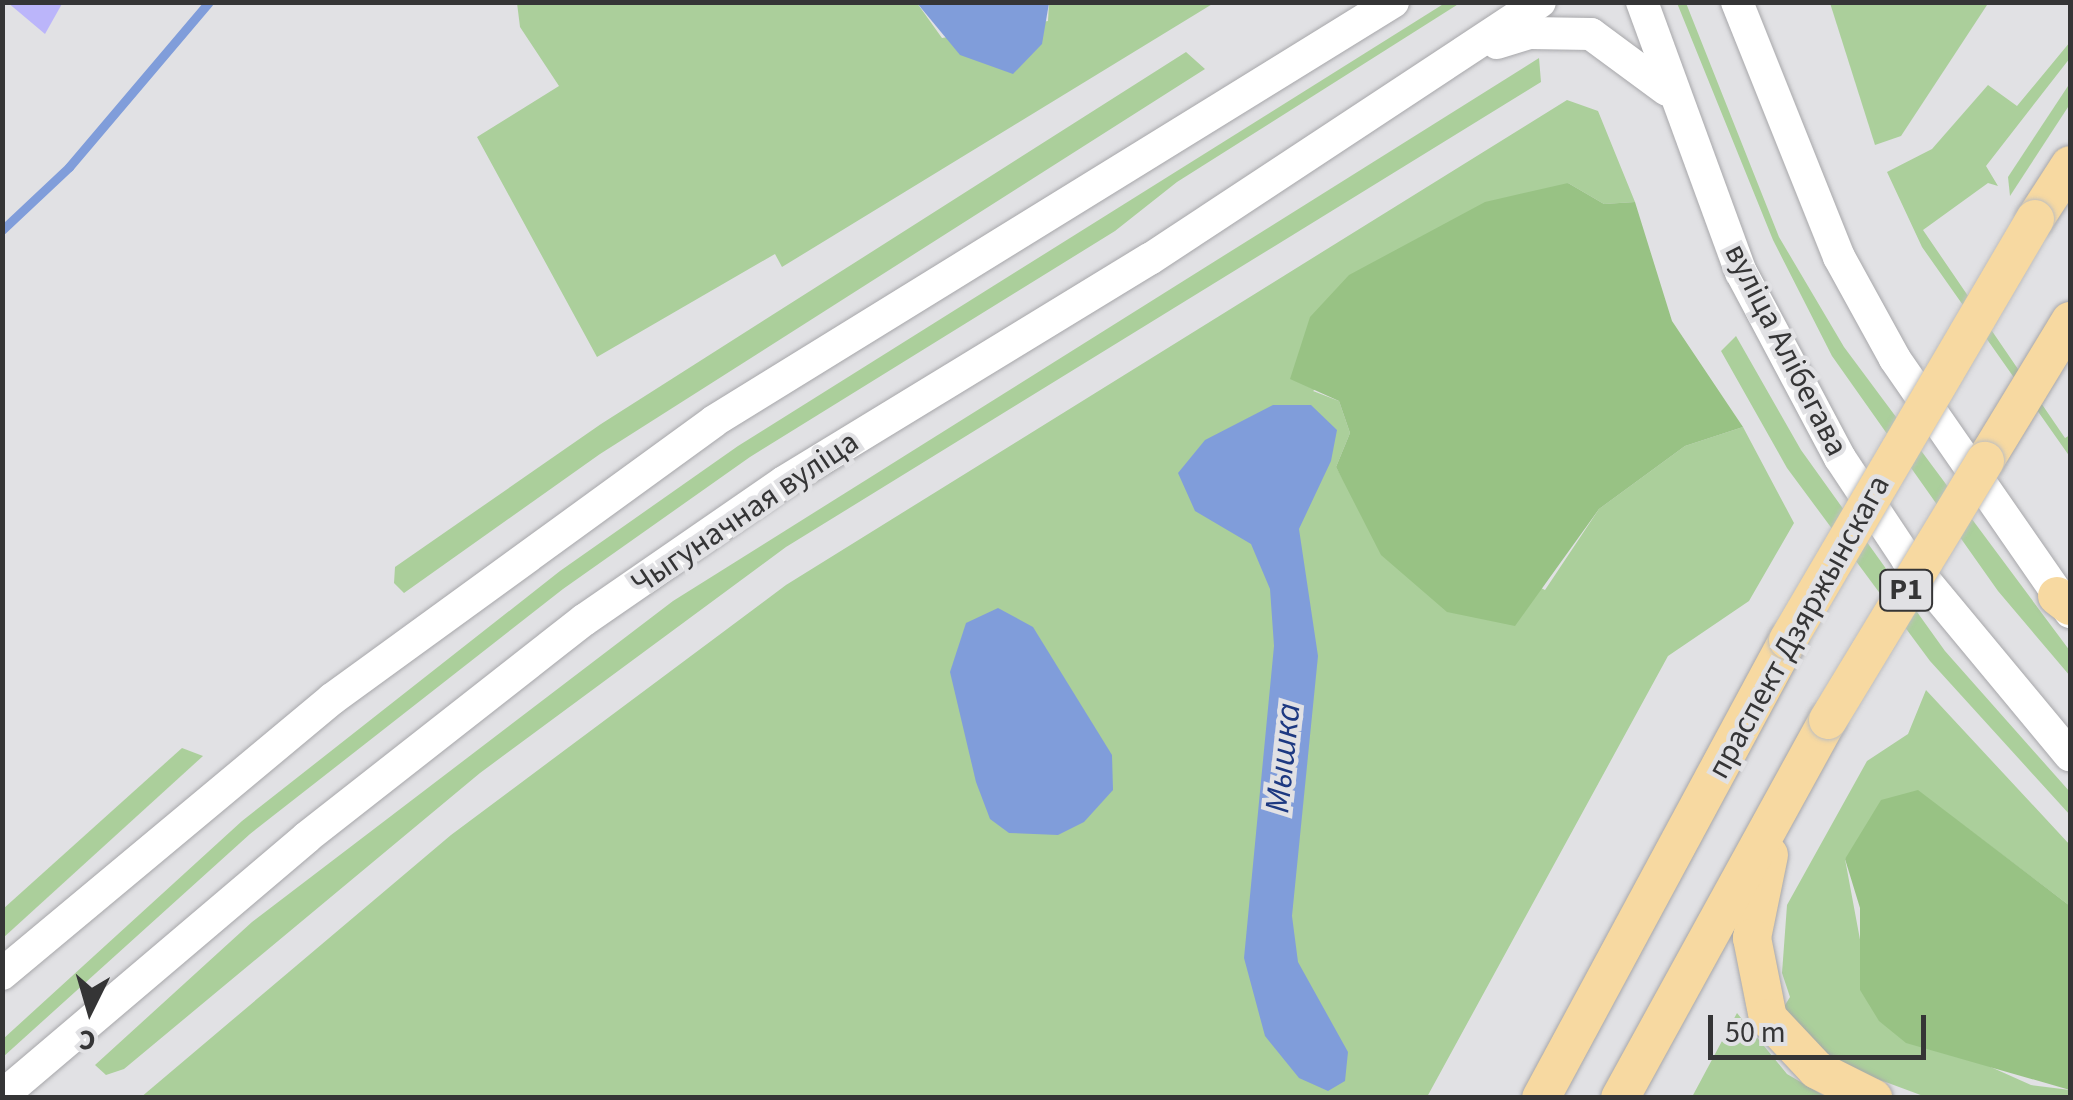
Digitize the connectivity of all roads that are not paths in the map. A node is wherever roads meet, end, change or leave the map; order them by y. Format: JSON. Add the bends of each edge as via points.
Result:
{"nodes":[{"id":1,"x":1393,"y":2,"type":"edge"},
{"id":2,"x":1540,"y":2,"type":"edge"},
{"id":3,"x":1642,"y":2,"type":"edge"},
{"id":4,"x":1738,"y":2,"type":"edge"},
{"id":5,"x":1465,"y":53,"type":"junction"},
{"id":6,"x":1671,"y":92,"type":"junction"},
{"id":7,"x":2070,"y":165,"type":"edge"},
{"id":8,"x":2070,"y":321,"type":"edge"},
{"id":9,"x":2066,"y":604,"type":"edge"},
{"id":10,"x":2070,"y":755,"type":"edge"},
{"id":11,"x":1783,"y":800,"type":"junction"},
{"id":12,"x":2,"y":974,"type":"edge"},
{"id":13,"x":2,"y":1096,"type":"edge"},
{"id":14,"x":1541,"y":1098,"type":"edge"},
{"id":15,"x":1620,"y":1098,"type":"edge"},
{"id":16,"x":1874,"y":1098,"type":"edge"}],
"edges":[{"from":1,"to":12,"type":"main road","via":[[714,421],[332,699]]},
{"from":2,"to":5,"type":"main road","name":"Чыгуначная вуліца"},
{"from":3,"to":6,"type":"main road","name":"вуліца Алібегава"},
{"from":4,"to":9,"type":"main road","via":[[1840,257],[1896,359]]},
{"from":5,"to":6,"type":"main road","via":[[1530,32],[1590,34]]},
{"from":5,"to":13,"type":"main road","name":"Чыгуначная вуліца","via":[[1150,259],[784,482],[584,620],[306,838]]},
{"from":6,"to":10,"type":"main road","name":"вуліца Алібегава","number":"Р1","via":[[1764,323],[1840,458],[1907,560]]},
{"from":7,"to":14,"type":"main road","name":"праспект Дзяржынскага","bridge":true,"via":[[1788,640]]},
{"from":8,"to":11,"type":"main road","number":"Р1","bridge":true},
{"from":11,"to":15,"type":"main road"},
{"from":11,"to":16,"type":"main road","number":"Р1","via":[[1756,908],[1757,989],[1792,1048],[1848,1090]]}]}
